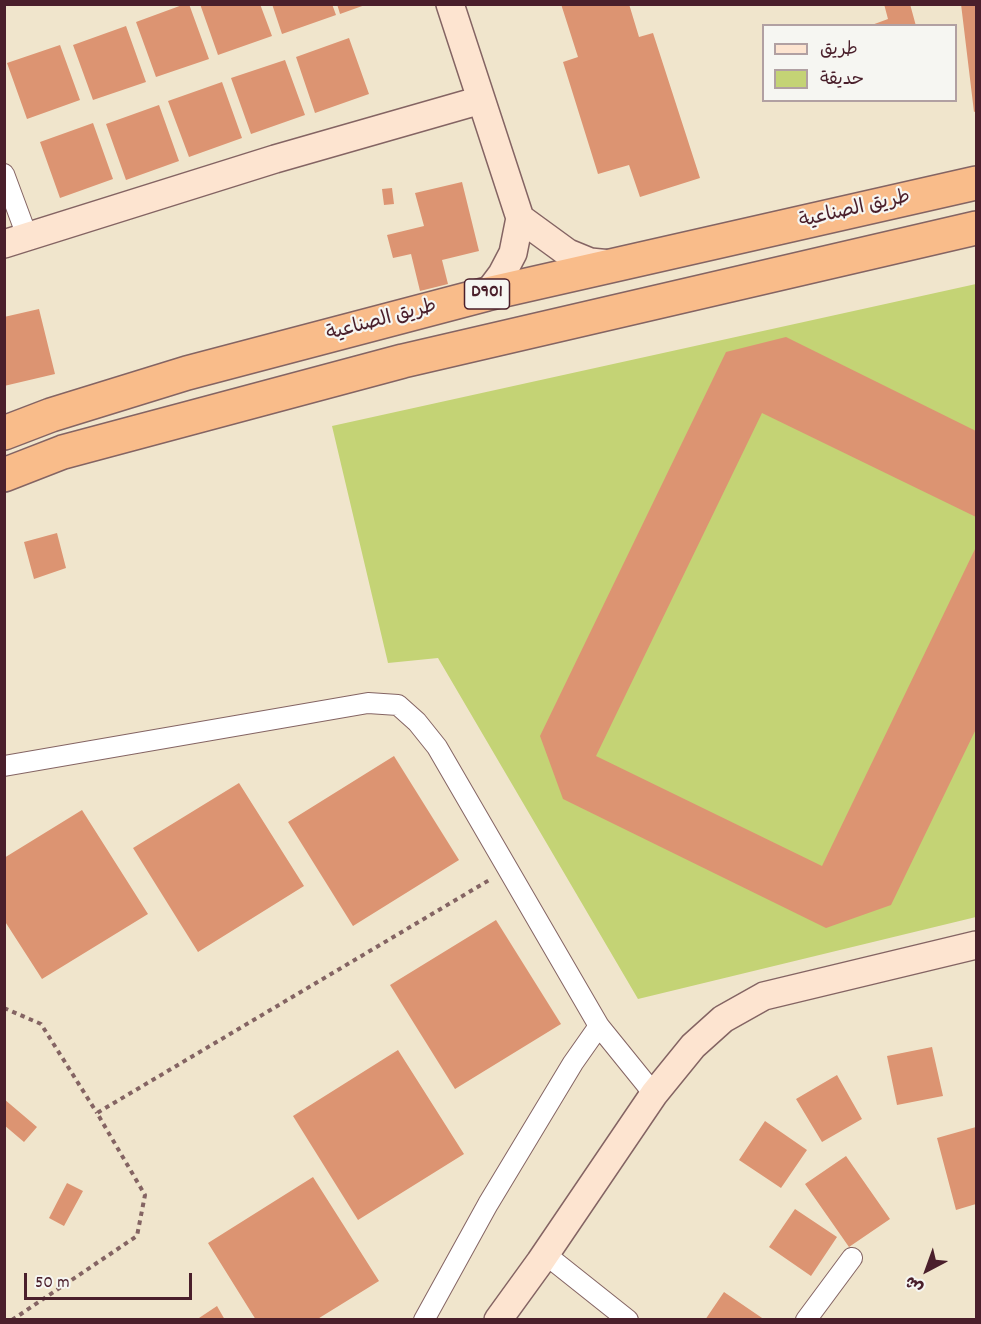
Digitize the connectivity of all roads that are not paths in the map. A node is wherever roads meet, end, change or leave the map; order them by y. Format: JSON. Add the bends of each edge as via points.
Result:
{"nodes":[{"id":1,"x":450,"y":4,"type":"edge"},
{"id":2,"x":481,"y":100,"type":"junction"},
{"id":3,"x":4,"y":174,"type":"edge"},
{"id":4,"x":976,"y":183,"type":"edge"},
{"id":5,"x":520,"y":218,"type":"junction"},
{"id":6,"x":976,"y":228,"type":"edge"},
{"id":7,"x":16,"y":240,"type":"edge"},
{"id":8,"x":619,"y":264,"type":"junction"},
{"id":9,"x":487,"y":294,"type":"junction"},
{"id":10,"x":4,"y":433,"type":"edge"},
{"id":11,"x":4,"y":475,"type":"edge"},
{"id":12,"x":4,"y":766,"type":"edge"},
{"id":13,"x":976,"y":945,"type":"edge"},
{"id":14,"x":598,"y":1026,"type":"junction"},
{"id":15,"x":654,"y":1094,"type":"junction"},
{"id":16,"x":545,"y":1254,"type":"junction"},
{"id":17,"x":852,"y":1258,"type":"dead end"},
{"id":18,"x":424,"y":1320,"type":"edge"},
{"id":19,"x":498,"y":1320,"type":"edge"},
{"id":20,"x":628,"y":1320,"type":"edge"},
{"id":21,"x":806,"y":1320,"type":"edge"}],
"edges":[{"from":1,"to":2,"type":"main road"},
{"from":2,"to":5,"type":"main road"},
{"from":2,"to":7,"type":"main road"},
{"from":3,"to":7,"type":"street"},
{"from":4,"to":8,"type":"highway","name":"طريق الصناعية","number":"D901"},
{"from":5,"to":8,"type":"main road","via":[[568,253],[590,262]]},
{"from":5,"to":9,"type":"main road","via":[[513,254]]},
{"from":6,"to":11,"type":"highway","number":"D901","via":[[404,361],[63,452]]},
{"from":8,"to":9,"type":"highway","name":"طريق الصناعية","number":"D901"},
{"from":9,"to":10,"type":"highway","name":"طريق الصناعية","number":"D901","via":[[188,373]]},
{"from":12,"to":14,"type":"street","via":[[368,703],[398,705],[436,747]]},
{"from":13,"to":15,"type":"main road","via":[[764,996],[723,1019],[693,1046]]},
{"from":14,"to":15,"type":"street"},
{"from":14,"to":18,"type":"street","via":[[488,1204]]},
{"from":15,"to":16,"type":"main road"},
{"from":16,"to":19,"type":"main road"},
{"from":16,"to":20,"type":"street"},
{"from":17,"to":21,"type":"street"}]}
